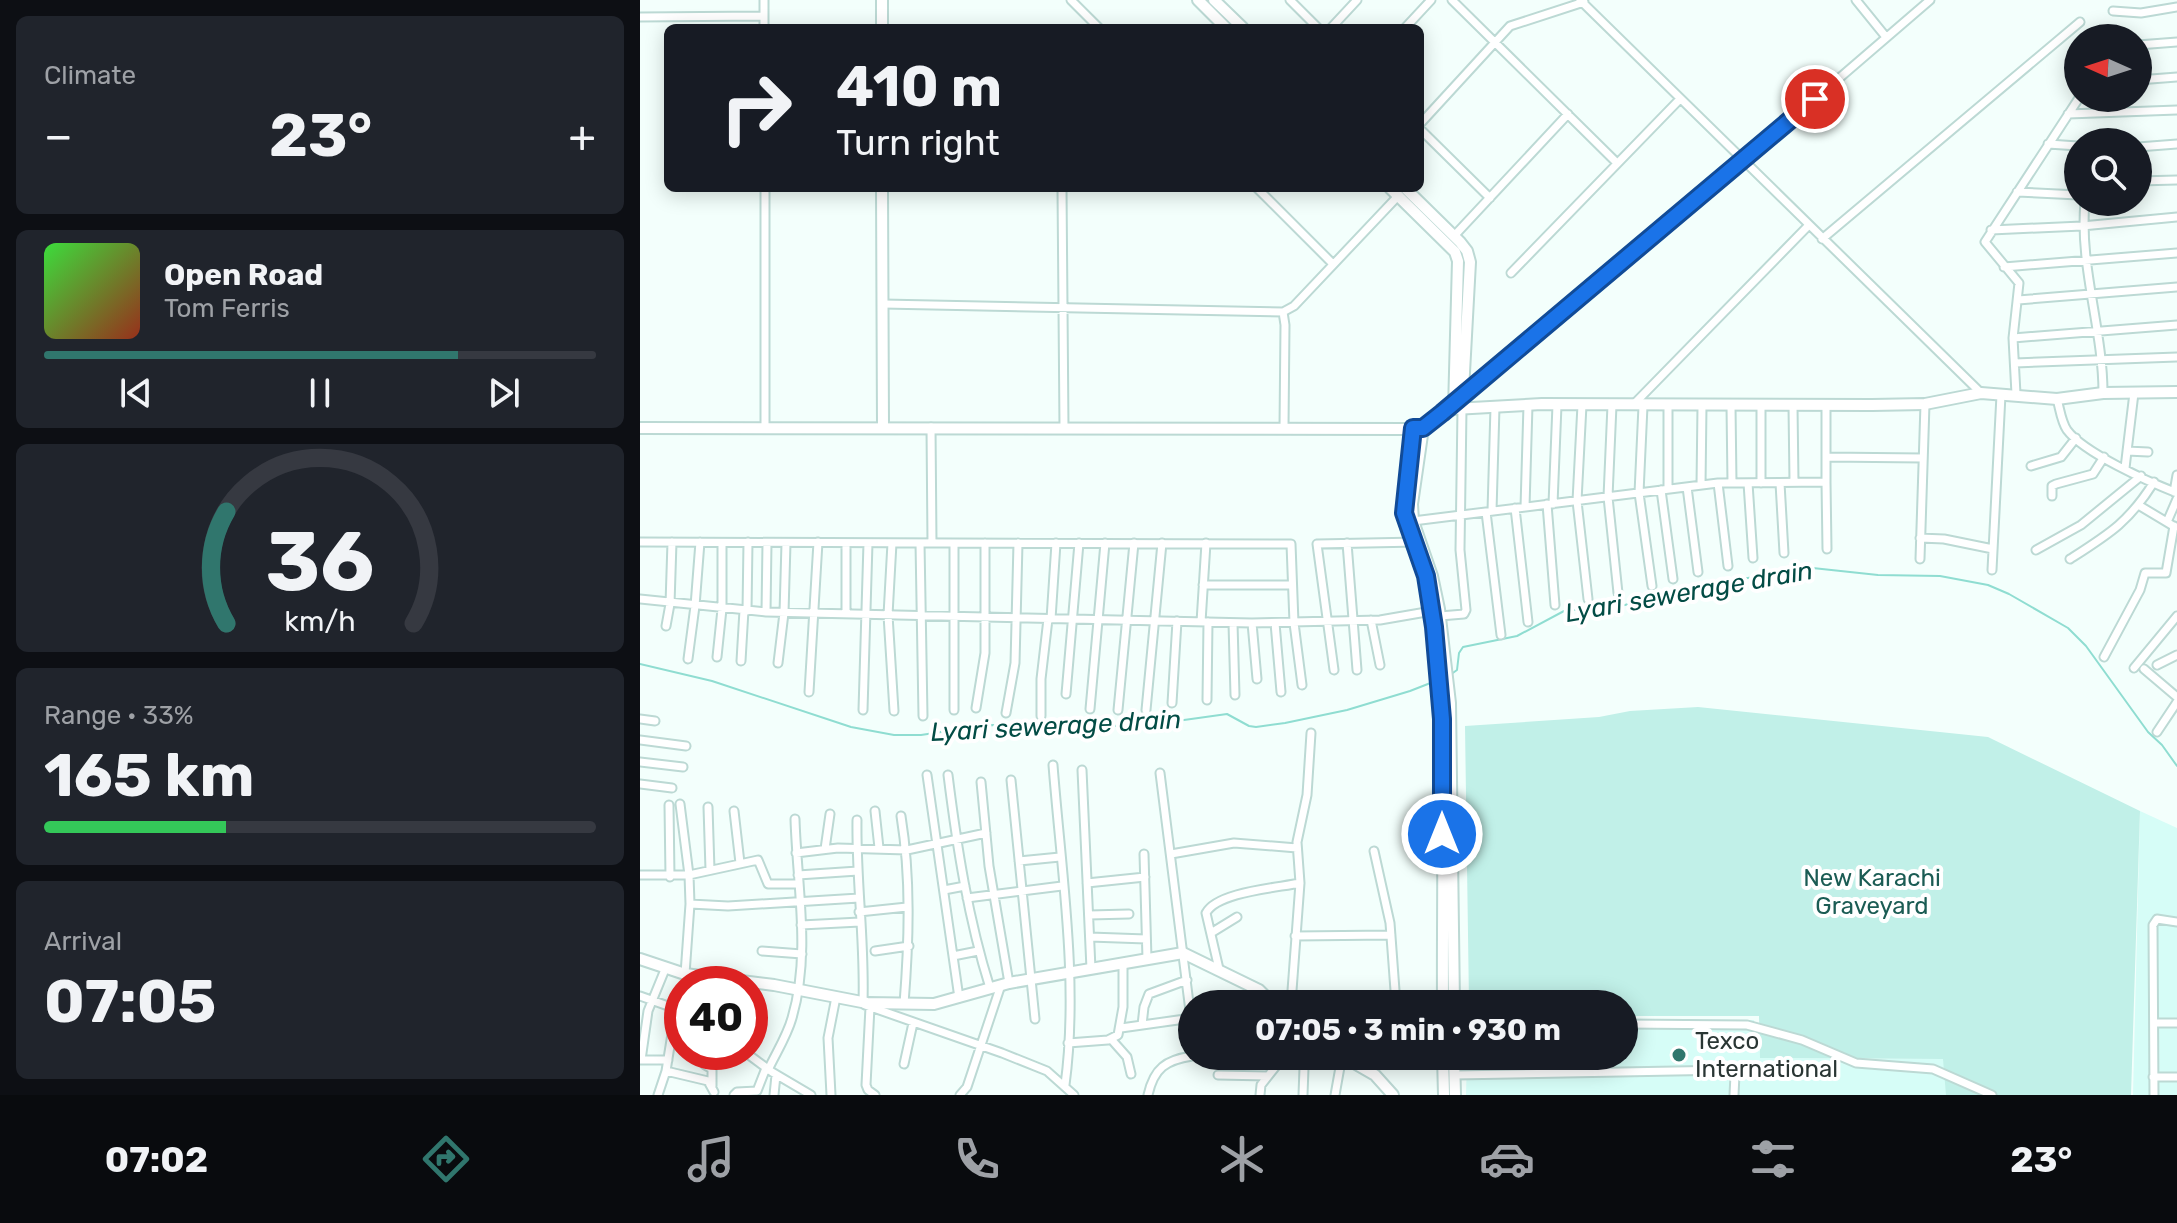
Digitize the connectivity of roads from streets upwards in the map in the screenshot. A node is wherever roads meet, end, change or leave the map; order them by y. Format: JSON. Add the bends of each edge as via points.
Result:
{"nodes":[{"id":1,"x":764,"y":0,"type":"edge"},
{"id":2,"x":882,"y":0,"type":"edge"},
{"id":3,"x":1071,"y":0,"type":"edge"},
{"id":4,"x":1198,"y":0,"type":"edge"},
{"id":5,"x":1214,"y":0,"type":"edge"},
{"id":6,"x":1290,"y":0,"type":"edge"},
{"id":7,"x":1357,"y":0,"type":"edge"},
{"id":8,"x":1431,"y":0,"type":"edge"},
{"id":9,"x":1452,"y":0,"type":"edge"},
{"id":10,"x":1856,"y":0,"type":"edge"},
{"id":11,"x":1930,"y":0,"type":"edge"},
{"id":12,"x":1583,"y":1,"type":"edge"},
{"id":13,"x":2177,"y":7,"type":"edge"},
{"id":14,"x":2113,"y":11,"type":"dead end"},
{"id":15,"x":764,"y":16,"type":"junction"},
{"id":16,"x":640,"y":17,"type":"edge"},
{"id":17,"x":2080,"y":22,"type":"dead end"},
{"id":18,"x":764,"y":24,"type":"edge"},
{"id":19,"x":882,"y":24,"type":"edge"},
{"id":20,"x":1095,"y":24,"type":"edge"},
{"id":21,"x":1222,"y":24,"type":"edge"},
{"id":22,"x":1239,"y":24,"type":"edge"},
{"id":23,"x":1314,"y":24,"type":"edge"},
{"id":24,"x":1335,"y":24,"type":"edge"},
{"id":25,"x":1409,"y":24,"type":"edge"},
{"id":26,"x":1886,"y":37,"type":"junction"},
{"id":27,"x":1494,"y":42,"type":"junction"},
{"id":28,"x":2177,"y":42,"type":"edge"},
{"id":29,"x":2152,"y":44,"type":"edge"},
{"id":30,"x":2177,"y":77,"type":"edge"},
{"id":31,"x":2152,"y":79,"type":"edge"},
{"id":32,"x":1680,"y":99,"type":"junction"},
{"id":33,"x":2177,"y":110,"type":"edge"},
{"id":34,"x":1568,"y":114,"type":"junction"},
{"id":35,"x":2068,"y":114,"type":"joint"},
{"id":36,"x":1424,"y":122,"type":"edge"},
{"id":37,"x":1424,"y":131,"type":"edge"},
{"id":38,"x":2048,"y":144,"type":"junction"},
{"id":39,"x":2177,"y":144,"type":"edge"},
{"id":40,"x":2064,"y":145,"type":"edge"},
{"id":41,"x":2152,"y":146,"type":"edge"},
{"id":42,"x":1743,"y":161,"type":"junction"},
{"id":43,"x":1617,"y":163,"type":"junction"},
{"id":44,"x":2177,"y":180,"type":"edge"},
{"id":45,"x":2152,"y":181,"type":"edge"},
{"id":46,"x":765,"y":192,"type":"edge"},
{"id":47,"x":882,"y":192,"type":"edge"},
{"id":48,"x":1062,"y":192,"type":"edge"},
{"id":49,"x":1261,"y":192,"type":"edge"},
{"id":50,"x":1398,"y":192,"type":"edge"},
{"id":51,"x":1402,"y":192,"type":"edge"},
{"id":52,"x":1402,"y":192,"type":"edge"},
{"id":53,"x":2017,"y":192,"type":"junction"},
{"id":54,"x":2064,"y":194,"type":"edge"},
{"id":55,"x":1490,"y":198,"type":"junction"},
{"id":56,"x":2083,"y":216,"type":"edge"},
{"id":57,"x":2177,"y":217,"type":"edge"},
{"id":58,"x":1808,"y":226,"type":"junction"},
{"id":59,"x":2082,"y":226,"type":"junction"},
{"id":60,"x":1991,"y":230,"type":"junction"},
{"id":61,"x":1454,"y":236,"type":"junction"},
{"id":62,"x":1822,"y":239,"type":"junction"},
{"id":63,"x":2177,"y":253,"type":"edge"},
{"id":64,"x":2087,"y":261,"type":"junction"},
{"id":65,"x":1332,"y":263,"type":"junction"},
{"id":66,"x":2004,"y":267,"type":"junction"},
{"id":67,"x":1511,"y":273,"type":"dead end"},
{"id":68,"x":2177,"y":288,"type":"edge"},
{"id":69,"x":2092,"y":294,"type":"junction"},
{"id":70,"x":2018,"y":300,"type":"junction"},
{"id":71,"x":883,"y":304,"type":"junction"},
{"id":72,"x":1063,"y":306,"type":"junction"},
{"id":73,"x":1283,"y":312,"type":"junction"},
{"id":74,"x":2177,"y":325,"type":"edge"},
{"id":75,"x":2099,"y":332,"type":"junction"},
{"id":76,"x":2013,"y":338,"type":"junction"},
{"id":77,"x":2177,"y":357,"type":"edge"},
{"id":78,"x":2103,"y":361,"type":"junction"},
{"id":79,"x":2015,"y":363,"type":"junction"},
{"id":80,"x":2177,"y":392,"type":"edge"},
{"id":81,"x":1981,"y":393,"type":"junction"},
{"id":82,"x":2103,"y":393,"type":"junction"},
{"id":83,"x":2134,"y":393,"type":"junction"},
{"id":84,"x":2016,"y":394,"type":"junction"},
{"id":85,"x":2001,"y":395,"type":"junction"},
{"id":86,"x":2057,"y":399,"type":"junction"},
{"id":87,"x":1458,"y":403,"type":"junction"},
{"id":88,"x":1925,"y":404,"type":"junction"},
{"id":89,"x":1528,"y":405,"type":"junction"},
{"id":90,"x":1557,"y":405,"type":"junction"},
{"id":91,"x":1582,"y":405,"type":"junction"},
{"id":92,"x":1612,"y":405,"type":"junction"},
{"id":93,"x":1638,"y":406,"type":"junction"},
{"id":94,"x":1668,"y":406,"type":"junction"},
{"id":95,"x":1702,"y":406,"type":"junction"},
{"id":96,"x":1731,"y":406,"type":"junction"},
{"id":97,"x":1761,"y":406,"type":"junction"},
{"id":98,"x":1793,"y":406,"type":"junction"},
{"id":99,"x":1826,"y":406,"type":"junction"},
{"id":100,"x":1495,"y":407,"type":"junction"},
{"id":101,"x":883,"y":426,"type":"junction"},
{"id":102,"x":765,"y":427,"type":"junction"},
{"id":103,"x":931,"y":427,"type":"junction"},
{"id":104,"x":1064,"y":427,"type":"junction"},
{"id":105,"x":1284,"y":427,"type":"junction"},
{"id":106,"x":640,"y":428,"type":"edge"},
{"id":107,"x":1418,"y":428,"type":"junction"},
{"id":108,"x":2076,"y":438,"type":"junction"},
{"id":109,"x":2127,"y":451,"type":"junction"},
{"id":110,"x":2148,"y":452,"type":"dead end"},
{"id":111,"x":1826,"y":457,"type":"junction"},
{"id":112,"x":2104,"y":457,"type":"junction"},
{"id":113,"x":1923,"y":458,"type":"junction"},
{"id":114,"x":2031,"y":466,"type":"dead end"},
{"id":115,"x":2125,"y":468,"type":"junction"},
{"id":116,"x":2177,"y":475,"type":"edge"},
{"id":117,"x":2141,"y":476,"type":"junction"},
{"id":118,"x":1794,"y":482,"type":"junction"},
{"id":119,"x":1826,"y":482,"type":"junction"},
{"id":120,"x":2154,"y":482,"type":"junction"},
{"id":121,"x":1718,"y":483,"type":"junction"},
{"id":122,"x":1732,"y":483,"type":"junction"},
{"id":123,"x":1748,"y":483,"type":"junction"},
{"id":124,"x":1761,"y":483,"type":"junction"},
{"id":125,"x":1780,"y":483,"type":"junction"},
{"id":126,"x":1701,"y":485,"type":"junction"},
{"id":127,"x":1687,"y":487,"type":"junction"},
{"id":128,"x":1665,"y":490,"type":"junction"},
{"id":129,"x":1639,"y":493,"type":"junction"},
{"id":130,"x":2176,"y":495,"type":"edge"},
{"id":131,"x":2052,"y":496,"type":"dead end"},
{"id":132,"x":1608,"y":497,"type":"junction"},
{"id":133,"x":1577,"y":501,"type":"junction"},
{"id":134,"x":1550,"y":504,"type":"junction"},
{"id":135,"x":2140,"y":506,"type":"junction"},
{"id":136,"x":1525,"y":507,"type":"junction"},
{"id":137,"x":1515,"y":508,"type":"junction"},
{"id":138,"x":1489,"y":512,"type":"junction"},
{"id":139,"x":1461,"y":515,"type":"junction"},
{"id":140,"x":1413,"y":521,"type":"junction"},
{"id":141,"x":2173,"y":525,"type":"edge"},
{"id":142,"x":1920,"y":538,"type":"junction"},
{"id":143,"x":640,"y":542,"type":"edge"},
{"id":144,"x":672,"y":542,"type":"junction"},
{"id":145,"x":700,"y":542,"type":"junction"},
{"id":146,"x":748,"y":542,"type":"junction"},
{"id":147,"x":818,"y":542,"type":"junction"},
{"id":148,"x":1416,"y":542,"type":"junction"},
{"id":149,"x":722,"y":543,"type":"junction"},
{"id":150,"x":767,"y":543,"type":"junction"},
{"id":151,"x":786,"y":543,"type":"junction"},
{"id":152,"x":846,"y":543,"type":"junction"},
{"id":153,"x":868,"y":543,"type":"junction"},
{"id":154,"x":892,"y":543,"type":"junction"},
{"id":155,"x":920,"y":543,"type":"junction"},
{"id":156,"x":932,"y":543,"type":"junction"},
{"id":157,"x":954,"y":543,"type":"junction"},
{"id":158,"x":985,"y":543,"type":"junction"},
{"id":159,"x":1018,"y":543,"type":"junction"},
{"id":160,"x":1056,"y":543,"type":"junction"},
{"id":161,"x":1079,"y":543,"type":"junction"},
{"id":162,"x":1105,"y":543,"type":"junction"},
{"id":163,"x":1134,"y":543,"type":"junction"},
{"id":164,"x":1162,"y":543,"type":"junction"},
{"id":165,"x":1206,"y":543,"type":"junction"},
{"id":166,"x":1347,"y":543,"type":"junction"},
{"id":167,"x":1827,"y":549,"type":"dead end"},
{"id":168,"x":1993,"y":549,"type":"junction"},
{"id":169,"x":2036,"y":550,"type":"dead end"},
{"id":170,"x":1784,"y":553,"type":"dead end"},
{"id":171,"x":1753,"y":558,"type":"dead end"},
{"id":172,"x":1920,"y":559,"type":"dead end"},
{"id":173,"x":2070,"y":559,"type":"dead end"},
{"id":174,"x":1728,"y":566,"type":"dead end"},
{"id":175,"x":1992,"y":570,"type":"dead end"},
{"id":176,"x":1698,"y":572,"type":"dead end"},
{"id":177,"x":1673,"y":579,"type":"dead end"},
{"id":178,"x":1203,"y":585,"type":"junction"},
{"id":179,"x":1292,"y":585,"type":"junction"},
{"id":180,"x":1652,"y":586,"type":"dead end"},
{"id":181,"x":1618,"y":593,"type":"dead end"},
{"id":182,"x":640,"y":599,"type":"edge"},
{"id":183,"x":1588,"y":599,"type":"dead end"},
{"id":184,"x":670,"y":604,"type":"junction"},
{"id":185,"x":1555,"y":605,"type":"dead end"},
{"id":186,"x":695,"y":606,"type":"junction"},
{"id":187,"x":722,"y":609,"type":"junction"},
{"id":188,"x":745,"y":610,"type":"junction"},
{"id":189,"x":766,"y":612,"type":"junction"},
{"id":190,"x":784,"y":613,"type":"junction"},
{"id":191,"x":813,"y":613,"type":"junction"},
{"id":192,"x":846,"y":614,"type":"junction"},
{"id":193,"x":866,"y":614,"type":"junction"},
{"id":194,"x":888,"y":615,"type":"junction"},
{"id":195,"x":1437,"y":615,"type":"junction"},
{"id":196,"x":921,"y":616,"type":"junction"},
{"id":197,"x":954,"y":616,"type":"junction"},
{"id":198,"x":2177,"y":616,"type":"edge"},
{"id":199,"x":984,"y":617,"type":"junction"},
{"id":200,"x":1016,"y":618,"type":"junction"},
{"id":201,"x":1050,"y":619,"type":"junction"},
{"id":202,"x":1074,"y":619,"type":"junction"},
{"id":203,"x":1128,"y":619,"type":"junction"},
{"id":204,"x":1100,"y":620,"type":"junction"},
{"id":205,"x":1153,"y":620,"type":"junction"},
{"id":206,"x":1371,"y":620,"type":"junction"},
{"id":207,"x":1177,"y":621,"type":"junction"},
{"id":208,"x":1354,"y":621,"type":"junction"},
{"id":209,"x":1205,"y":622,"type":"junction"},
{"id":210,"x":1327,"y":622,"type":"junction"},
{"id":211,"x":1528,"y":622,"type":"dead end"},
{"id":212,"x":1233,"y":623,"type":"junction"},
{"id":213,"x":1252,"y":623,"type":"junction"},
{"id":214,"x":1275,"y":623,"type":"junction"},
{"id":215,"x":1294,"y":623,"type":"junction"},
{"id":216,"x":666,"y":626,"type":"dead end"},
{"id":217,"x":1501,"y":635,"type":"dead end"},
{"id":218,"x":2177,"y":655,"type":"edge"},
{"id":219,"x":717,"y":657,"type":"dead end"},
{"id":220,"x":2104,"y":657,"type":"dead end"},
{"id":221,"x":688,"y":659,"type":"dead end"},
{"id":222,"x":741,"y":661,"type":"dead end"},
{"id":223,"x":778,"y":663,"type":"dead end"},
{"id":224,"x":1380,"y":665,"type":"dead end"},
{"id":225,"x":2157,"y":665,"type":"dead end"},
{"id":226,"x":2134,"y":668,"type":"dead end"},
{"id":227,"x":2144,"y":669,"type":"dead end"},
{"id":228,"x":1334,"y":670,"type":"dead end"},
{"id":229,"x":1357,"y":670,"type":"dead end"},
{"id":230,"x":1257,"y":679,"type":"dead end"},
{"id":231,"x":1302,"y":685,"type":"dead end"},
{"id":232,"x":809,"y":692,"type":"dead end"},
{"id":233,"x":1281,"y":692,"type":"dead end"},
{"id":234,"x":1066,"y":694,"type":"dead end"},
{"id":235,"x":1235,"y":695,"type":"dead end"},
{"id":236,"x":1207,"y":700,"type":"dead end"},
{"id":237,"x":2177,"y":700,"type":"edge"},
{"id":238,"x":1172,"y":703,"type":"dead end"},
{"id":239,"x":1446,"y":704,"type":"junction"},
{"id":240,"x":976,"y":708,"type":"dead end"},
{"id":241,"x":1090,"y":709,"type":"dead end"},
{"id":242,"x":863,"y":710,"type":"dead end"},
{"id":243,"x":954,"y":710,"type":"dead end"},
{"id":244,"x":1118,"y":710,"type":"dead end"},
{"id":245,"x":1146,"y":710,"type":"dead end"},
{"id":246,"x":894,"y":711,"type":"dead end"},
{"id":247,"x":1006,"y":713,"type":"dead end"},
{"id":248,"x":923,"y":716,"type":"dead end"},
{"id":249,"x":1041,"y":716,"type":"dead end"},
{"id":250,"x":2173,"y":716,"type":"edge"},
{"id":251,"x":640,"y":719,"type":"edge"},
{"id":252,"x":655,"y":721,"type":"dead end"},
{"id":253,"x":2157,"y":732,"type":"dead end"},
{"id":254,"x":1311,"y":733,"type":"dead end"},
{"id":255,"x":640,"y":740,"type":"edge"},
{"id":256,"x":686,"y":746,"type":"dead end"},
{"id":257,"x":640,"y":762,"type":"edge"},
{"id":258,"x":1053,"y":765,"type":"dead end"},
{"id":259,"x":683,"y":767,"type":"dead end"},
{"id":260,"x":1082,"y":770,"type":"dead end"},
{"id":261,"x":1160,"y":773,"type":"dead end"},
{"id":262,"x":927,"y":775,"type":"dead end"},
{"id":263,"x":948,"y":775,"type":"dead end"},
{"id":264,"x":1011,"y":780,"type":"dead end"},
{"id":265,"x":981,"y":782,"type":"dead end"},
{"id":266,"x":640,"y":784,"type":"edge"},
{"id":267,"x":672,"y":788,"type":"dead end"},
{"id":268,"x":680,"y":804,"type":"dead end"},
{"id":269,"x":669,"y":805,"type":"dead end"},
{"id":270,"x":708,"y":807,"type":"dead end"},
{"id":271,"x":734,"y":811,"type":"dead end"},
{"id":272,"x":875,"y":811,"type":"dead end"},
{"id":273,"x":830,"y":814,"type":"dead end"},
{"id":274,"x":901,"y":816,"type":"dead end"},
{"id":275,"x":795,"y":819,"type":"dead end"},
{"id":276,"x":857,"y":820,"type":"dead end"},
{"id":277,"x":986,"y":833,"type":"junction"},
{"id":278,"x":956,"y":838,"type":"junction"},
{"id":279,"x":937,"y":842,"type":"junction"},
{"id":280,"x":857,"y":848,"type":"junction"},
{"id":281,"x":879,"y":848,"type":"junction"},
{"id":282,"x":1297,"y":848,"type":"junction"},
{"id":283,"x":825,"y":849,"type":"junction"},
{"id":284,"x":907,"y":850,"type":"junction"},
{"id":285,"x":1374,"y":851,"type":"dead end"},
{"id":286,"x":796,"y":853,"type":"junction"},
{"id":287,"x":1144,"y":854,"type":"dead end"},
{"id":288,"x":1171,"y":854,"type":"junction"},
{"id":289,"x":1060,"y":857,"type":"junction"},
{"id":290,"x":1019,"y":861,"type":"junction"},
{"id":291,"x":740,"y":863,"type":"junction"},
{"id":292,"x":710,"y":870,"type":"junction"},
{"id":293,"x":858,"y":871,"type":"junction"},
{"id":294,"x":640,"y":875,"type":"edge"},
{"id":295,"x":689,"y":875,"type":"junction"},
{"id":296,"x":670,"y":877,"type":"junction"},
{"id":297,"x":1145,"y":877,"type":"junction"},
{"id":298,"x":798,"y":880,"type":"junction"},
{"id":299,"x":1087,"y":883,"type":"junction"},
{"id":300,"x":1300,"y":883,"type":"junction"},
{"id":301,"x":965,"y":886,"type":"junction"},
{"id":302,"x":1062,"y":886,"type":"junction"},
{"id":303,"x":944,"y":890,"type":"junction"},
{"id":304,"x":1022,"y":891,"type":"junction"},
{"id":305,"x":994,"y":894,"type":"junction"},
{"id":306,"x":859,"y":898,"type":"junction"},
{"id":307,"x":967,"y":898,"type":"junction"},
{"id":308,"x":801,"y":900,"type":"junction"},
{"id":309,"x":690,"y":904,"type":"junction"},
{"id":310,"x":907,"y":907,"type":"junction"},
{"id":311,"x":859,"y":912,"type":"junction"},
{"id":312,"x":1129,"y":914,"type":"dead end"},
{"id":313,"x":1089,"y":915,"type":"junction"},
{"id":314,"x":1237,"y":917,"type":"dead end"},
{"id":315,"x":860,"y":922,"type":"junction"},
{"id":316,"x":2177,"y":922,"type":"edge"},
{"id":317,"x":801,"y":925,"type":"junction"},
{"id":318,"x":1211,"y":933,"type":"junction"},
{"id":319,"x":1391,"y":935,"type":"junction"},
{"id":320,"x":1295,"y":936,"type":"junction"},
{"id":321,"x":1090,"y":937,"type":"junction"},
{"id":322,"x":1146,"y":939,"type":"junction"},
{"id":323,"x":909,"y":946,"type":"junction"},
{"id":324,"x":762,"y":951,"type":"dead end"},
{"id":325,"x":875,"y":951,"type":"dead end"},
{"id":326,"x":978,"y":951,"type":"junction"},
{"id":327,"x":1183,"y":953,"type":"junction"},
{"id":328,"x":802,"y":954,"type":"junction"},
{"id":329,"x":953,"y":956,"type":"junction"},
{"id":330,"x":640,"y":959,"type":"edge"},
{"id":331,"x":1147,"y":959,"type":"junction"},
{"id":332,"x":1123,"y":963,"type":"junction"},
{"id":333,"x":664,"y":966,"type":"edge"},
{"id":334,"x":686,"y":966,"type":"edge"},
{"id":335,"x":1091,"y":969,"type":"junction"},
{"id":336,"x":1219,"y":969,"type":"junction"},
{"id":337,"x":664,"y":972,"type":"edge"},
{"id":338,"x":1069,"y":973,"type":"junction"},
{"id":339,"x":1030,"y":980,"type":"junction"},
{"id":340,"x":1187,"y":980,"type":"junction"},
{"id":341,"x":1000,"y":985,"type":"junction"},
{"id":342,"x":768,"y":986,"type":"edge"},
{"id":343,"x":799,"y":990,"type":"junction"},
{"id":344,"x":1188,"y":990,"type":"edge"},
{"id":345,"x":1259,"y":990,"type":"edge"},
{"id":346,"x":1292,"y":990,"type":"edge"},
{"id":347,"x":1395,"y":990,"type":"edge"},
{"id":348,"x":1443,"y":990,"type":"edge"},
{"id":349,"x":1454,"y":990,"type":"edge"},
{"id":350,"x":640,"y":996,"type":"edge"},
{"id":351,"x":836,"y":997,"type":"junction"},
{"id":352,"x":959,"y":999,"type":"junction"},
{"id":353,"x":653,"y":1001,"type":"junction"},
{"id":354,"x":904,"y":1004,"type":"junction"},
{"id":355,"x":664,"y":1005,"type":"edge"},
{"id":356,"x":867,"y":1005,"type":"junction"},
{"id":357,"x":1035,"y":1019,"type":"dead end"},
{"id":358,"x":1178,"y":1020,"type":"edge"},
{"id":359,"x":913,"y":1023,"type":"junction"},
{"id":360,"x":2154,"y":1023,"type":"junction"},
{"id":361,"x":2177,"y":1023,"type":"edge"},
{"id":362,"x":1638,"y":1024,"type":"edge"},
{"id":363,"x":1142,"y":1025,"type":"junction"},
{"id":364,"x":1121,"y":1028,"type":"junction"},
{"id":365,"x":1111,"y":1039,"type":"junction"},
{"id":366,"x":1068,"y":1043,"type":"junction"},
{"id":367,"x":981,"y":1046,"type":"junction"},
{"id":368,"x":1178,"y":1059,"type":"edge"},
{"id":369,"x":641,"y":1060,"type":"edge"},
{"id":370,"x":664,"y":1060,"type":"edge"},
{"id":371,"x":904,"y":1064,"type":"dead end"},
{"id":372,"x":768,"y":1067,"type":"edge"},
{"id":373,"x":712,"y":1070,"type":"edge"},
{"id":374,"x":767,"y":1070,"type":"edge"},
{"id":375,"x":768,"y":1070,"type":"edge"},
{"id":376,"x":1273,"y":1070,"type":"edge"},
{"id":377,"x":1304,"y":1070,"type":"edge"},
{"id":378,"x":1339,"y":1070,"type":"edge"},
{"id":379,"x":1366,"y":1070,"type":"edge"},
{"id":380,"x":1443,"y":1070,"type":"edge"},
{"id":381,"x":1454,"y":1070,"type":"edge"},
{"id":382,"x":666,"y":1071,"type":"joint"},
{"id":383,"x":1131,"y":1074,"type":"dead end"},
{"id":384,"x":776,"y":1075,"type":"junction"},
{"id":385,"x":1218,"y":1075,"type":"dead end"},
{"id":386,"x":1454,"y":1075,"type":"junction"},
{"id":387,"x":1268,"y":1076,"type":"junction"},
{"id":388,"x":2153,"y":1077,"type":"junction"},
{"id":389,"x":2177,"y":1077,"type":"edge"},
{"id":390,"x":1065,"y":1085,"type":"junction"},
{"id":391,"x":713,"y":1091,"type":"edge"},
{"id":392,"x":735,"y":1094,"type":"edge"},
{"id":393,"x":658,"y":1095,"type":"edge"},
{"id":394,"x":774,"y":1095,"type":"edge"},
{"id":395,"x":811,"y":1095,"type":"edge"},
{"id":396,"x":831,"y":1095,"type":"edge"},
{"id":397,"x":875,"y":1095,"type":"edge"},
{"id":398,"x":960,"y":1095,"type":"edge"},
{"id":399,"x":1074,"y":1095,"type":"edge"},
{"id":400,"x":1148,"y":1095,"type":"edge"},
{"id":401,"x":1260,"y":1095,"type":"edge"},
{"id":402,"x":1303,"y":1095,"type":"edge"},
{"id":403,"x":1335,"y":1095,"type":"edge"},
{"id":404,"x":1393,"y":1095,"type":"edge"},
{"id":405,"x":1444,"y":1095,"type":"edge"},
{"id":406,"x":1455,"y":1095,"type":"edge"},
{"id":407,"x":1734,"y":1095,"type":"edge"},
{"id":408,"x":1992,"y":1095,"type":"edge"},
{"id":409,"x":2154,"y":1095,"type":"edge"}],
"edges":[{"from":1,"to":15,"type":"street"},
{"from":2,"to":19,"type":"street"},
{"from":3,"to":20,"type":"street"},
{"from":4,"to":21,"type":"street"},
{"from":5,"to":22,"type":"street"},
{"from":6,"to":23,"type":"street"},
{"from":7,"to":24,"type":"street"},
{"from":8,"to":25,"type":"street"},
{"from":9,"to":27,"type":"street"},
{"from":10,"to":26,"type":"street"},
{"from":11,"to":26,"type":"street"},
{"from":12,"to":27,"type":"street","via":[[1517,23]]},
{"from":12,"to":32,"type":"street"},
{"from":13,"to":14,"type":"street"},
{"from":15,"to":16,"type":"street"},
{"from":15,"to":18,"type":"street"},
{"from":17,"to":62,"type":"street"},
{"from":26,"to":42,"type":"street"},
{"from":27,"to":34,"type":"street"},
{"from":27,"to":36,"type":"street"},
{"from":28,"to":29,"type":"street"},
{"from":30,"to":31,"type":"street"},
{"from":32,"to":42,"type":"street"},
{"from":32,"to":43,"type":"street"},
{"from":33,"to":35,"type":"street"},
{"from":34,"to":43,"type":"street"},
{"from":34,"to":55,"type":"street"},
{"from":35,"to":38,"type":"street"},
{"from":37,"to":55,"type":"street"},
{"from":38,"to":40,"type":"street"},
{"from":38,"to":53,"type":"street"},
{"from":39,"to":41,"type":"street"},
{"from":42,"to":58,"type":"street"},
{"from":42,"to":87,"type":"street"},
{"from":43,"to":67,"type":"street"},
{"from":44,"to":45,"type":"street"},
{"from":46,"to":102,"type":"street"},
{"from":47,"to":71,"type":"street"},
{"from":48,"to":72,"type":"street"},
{"from":49,"to":65,"type":"street"},
{"from":50,"to":65,"type":"street"},
{"from":51,"to":87,"type":"street","via":[[1458,261]]},
{"from":52,"to":61,"type":"street"},
{"from":53,"to":54,"type":"street"},
{"from":53,"to":60,"type":"street"},
{"from":55,"to":61,"type":"street"},
{"from":56,"to":59,"type":"street"},
{"from":57,"to":59,"type":"street"},
{"from":58,"to":62,"type":"street"},
{"from":58,"to":93,"type":"street"},
{"from":59,"to":60,"type":"street"},
{"from":59,"to":64,"type":"street"},
{"from":60,"to":66,"type":"street","via":[[1984,244]]},
{"from":61,"to":87,"type":"street","via":[[1470,262]]},
{"from":62,"to":81,"type":"street"},
{"from":63,"to":64,"type":"street"},
{"from":64,"to":66,"type":"street"},
{"from":64,"to":69,"type":"street"},
{"from":65,"to":73,"type":"street"},
{"from":66,"to":70,"type":"street","via":[[2019,283]]},
{"from":68,"to":69,"type":"street"},
{"from":69,"to":70,"type":"street"},
{"from":69,"to":75,"type":"street"},
{"from":70,"to":76,"type":"street"},
{"from":71,"to":72,"type":"street"},
{"from":71,"to":101,"type":"street"},
{"from":72,"to":73,"type":"street"},
{"from":72,"to":104,"type":"street"},
{"from":73,"to":105,"type":"street"},
{"from":74,"to":75,"type":"street"},
{"from":75,"to":76,"type":"street"},
{"from":75,"to":78,"type":"street"},
{"from":76,"to":79,"type":"street"},
{"from":77,"to":78,"type":"street"},
{"from":78,"to":79,"type":"street"},
{"from":78,"to":82,"type":"street"},
{"from":79,"to":84,"type":"street"},
{"from":80,"to":83,"type":"street"},
{"from":81,"to":85,"type":"street"},
{"from":81,"to":88,"type":"street"},
{"from":82,"to":83,"type":"street"},
{"from":82,"to":86,"type":"street"},
{"from":83,"to":109,"type":"street"},
{"from":84,"to":85,"type":"street"},
{"from":84,"to":86,"type":"street"},
{"from":85,"to":168,"type":"street"},
{"from":86,"to":108,"type":"street","via":[[2065,425]]},
{"from":87,"to":100,"type":"street"},
{"from":87,"to":107,"type":"street"},
{"from":87,"to":139,"type":"street"},
{"from":88,"to":99,"type":"street"},
{"from":88,"to":113,"type":"street"},
{"from":89,"to":90,"type":"street"},
{"from":89,"to":100,"type":"street"},
{"from":89,"to":136,"type":"street"},
{"from":90,"to":91,"type":"street"},
{"from":90,"to":134,"type":"street"},
{"from":91,"to":92,"type":"street"},
{"from":91,"to":133,"type":"street"},
{"from":92,"to":93,"type":"street"},
{"from":92,"to":132,"type":"street"},
{"from":93,"to":94,"type":"street"},
{"from":93,"to":129,"type":"street"},
{"from":94,"to":95,"type":"street"},
{"from":94,"to":128,"type":"street"},
{"from":95,"to":96,"type":"street"},
{"from":95,"to":126,"type":"street"},
{"from":96,"to":97,"type":"street"},
{"from":96,"to":122,"type":"street"},
{"from":97,"to":98,"type":"street"},
{"from":97,"to":124,"type":"street"},
{"from":98,"to":99,"type":"street"},
{"from":98,"to":118,"type":"street"},
{"from":99,"to":111,"type":"street"},
{"from":100,"to":138,"type":"street"},
{"from":101,"to":102,"type":"street"},
{"from":101,"to":103,"type":"street"},
{"from":102,"to":106,"type":"street"},
{"from":103,"to":104,"type":"street"},
{"from":103,"to":156,"type":"street"},
{"from":104,"to":105,"type":"street"},
{"from":105,"to":107,"type":"street"},
{"from":107,"to":140,"type":"street"},
{"from":107,"to":148,"type":"street","via":[[1404,504],[1406,524]]},
{"from":108,"to":112,"type":"street"},
{"from":108,"to":114,"type":"street","via":[[2061,457]]},
{"from":109,"to":110,"type":"street"},
{"from":109,"to":115,"type":"street"},
{"from":111,"to":113,"type":"street"},
{"from":111,"to":119,"type":"street"},
{"from":112,"to":115,"type":"street"},
{"from":112,"to":131,"type":"street","via":[[2093,474],[2052,486]]},
{"from":113,"to":142,"type":"street"},
{"from":115,"to":117,"type":"street"},
{"from":116,"to":130,"type":"street"},
{"from":117,"to":120,"type":"street"},
{"from":117,"to":169,"type":"street","via":[[2081,525]]},
{"from":118,"to":119,"type":"street"},
{"from":118,"to":125,"type":"street"},
{"from":119,"to":167,"type":"street"},
{"from":120,"to":130,"type":"street"},
{"from":120,"to":135,"type":"street"},
{"from":121,"to":122,"type":"street"},
{"from":121,"to":126,"type":"street"},
{"from":121,"to":174,"type":"street"},
{"from":122,"to":123,"type":"street"},
{"from":123,"to":124,"type":"street"},
{"from":123,"to":171,"type":"street"},
{"from":124,"to":125,"type":"street"},
{"from":125,"to":170,"type":"street"},
{"from":126,"to":127,"type":"street"},
{"from":127,"to":128,"type":"street"},
{"from":127,"to":176,"type":"street"},
{"from":128,"to":129,"type":"street"},
{"from":128,"to":177,"type":"street"},
{"from":129,"to":132,"type":"street"},
{"from":129,"to":180,"type":"street"},
{"from":130,"to":141,"type":"street"},
{"from":132,"to":133,"type":"street"},
{"from":132,"to":181,"type":"street"},
{"from":133,"to":134,"type":"street"},
{"from":133,"to":183,"type":"street"},
{"from":134,"to":136,"type":"street"},
{"from":134,"to":185,"type":"street"},
{"from":135,"to":141,"type":"street"},
{"from":135,"to":173,"type":"street"},
{"from":136,"to":137,"type":"street"},
{"from":137,"to":138,"type":"street"},
{"from":137,"to":211,"type":"street"},
{"from":138,"to":139,"type":"street"},
{"from":138,"to":217,"type":"street"},
{"from":139,"to":140,"type":"street"},
{"from":139,"to":195,"type":"street","via":[[1466,610]]},
{"from":140,"to":148,"type":"street"},
{"from":141,"to":220,"type":"street","via":[[2166,573],[2145,573]]},
{"from":142,"to":168,"type":"street"},
{"from":142,"to":172,"type":"street"},
{"from":143,"to":144,"type":"street"},
{"from":144,"to":145,"type":"street"},
{"from":144,"to":184,"type":"street"},
{"from":145,"to":149,"type":"street"},
{"from":145,"to":186,"type":"street"},
{"from":146,"to":149,"type":"street"},
{"from":146,"to":150,"type":"street"},
{"from":146,"to":188,"type":"street"},
{"from":147,"to":151,"type":"street"},
{"from":147,"to":152,"type":"street"},
{"from":147,"to":191,"type":"street"},
{"from":148,"to":166,"type":"street"},
{"from":148,"to":195,"type":"street","via":[[1432,576]]},
{"from":149,"to":187,"type":"street"},
{"from":150,"to":151,"type":"street"},
{"from":150,"to":189,"type":"street"},
{"from":151,"to":190,"type":"street"},
{"from":152,"to":153,"type":"street"},
{"from":152,"to":192,"type":"street"},
{"from":153,"to":154,"type":"street"},
{"from":153,"to":193,"type":"street"},
{"from":154,"to":155,"type":"street"},
{"from":154,"to":194,"type":"street"},
{"from":155,"to":156,"type":"street"},
{"from":155,"to":196,"type":"street"},
{"from":156,"to":157,"type":"street"},
{"from":157,"to":158,"type":"street"},
{"from":157,"to":197,"type":"street"},
{"from":158,"to":159,"type":"street"},
{"from":158,"to":199,"type":"street"},
{"from":159,"to":160,"type":"street"},
{"from":159,"to":200,"type":"street"},
{"from":160,"to":161,"type":"street"},
{"from":160,"to":201,"type":"street"},
{"from":161,"to":162,"type":"street"},
{"from":161,"to":202,"type":"street"},
{"from":162,"to":163,"type":"street"},
{"from":162,"to":204,"type":"street"},
{"from":163,"to":164,"type":"street"},
{"from":163,"to":203,"type":"street"},
{"from":164,"to":165,"type":"street"},
{"from":164,"to":205,"type":"street"},
{"from":165,"to":178,"type":"street"},
{"from":165,"to":179,"type":"street","via":[[1291,544]]},
{"from":166,"to":208,"type":"street"},
{"from":166,"to":210,"type":"street","via":[[1317,544]]},
{"from":168,"to":175,"type":"street"},
{"from":178,"to":179,"type":"street"},
{"from":178,"to":209,"type":"street"},
{"from":179,"to":215,"type":"street"},
{"from":182,"to":184,"type":"street"},
{"from":184,"to":186,"type":"street"},
{"from":184,"to":216,"type":"street"},
{"from":186,"to":187,"type":"street"},
{"from":186,"to":221,"type":"street"},
{"from":187,"to":188,"type":"street"},
{"from":187,"to":219,"type":"street"},
{"from":188,"to":189,"type":"street"},
{"from":188,"to":222,"type":"street"},
{"from":189,"to":190,"type":"street"},
{"from":190,"to":191,"type":"street"},
{"from":190,"to":223,"type":"street"},
{"from":191,"to":192,"type":"street"},
{"from":191,"to":232,"type":"street"},
{"from":192,"to":193,"type":"street"},
{"from":193,"to":194,"type":"street"},
{"from":193,"to":242,"type":"street"},
{"from":194,"to":196,"type":"street"},
{"from":194,"to":246,"type":"street"},
{"from":195,"to":206,"type":"street"},
{"from":195,"to":239,"type":"street"},
{"from":196,"to":197,"type":"street"},
{"from":196,"to":248,"type":"street"},
{"from":197,"to":199,"type":"street"},
{"from":197,"to":243,"type":"street"},
{"from":198,"to":226,"type":"street"},
{"from":199,"to":200,"type":"street"},
{"from":199,"to":240,"type":"street","via":[[985,653]]},
{"from":200,"to":201,"type":"street"},
{"from":200,"to":247,"type":"street"},
{"from":201,"to":202,"type":"street"},
{"from":201,"to":249,"type":"street"},
{"from":202,"to":204,"type":"street"},
{"from":202,"to":234,"type":"street"},
{"from":203,"to":204,"type":"street"},
{"from":203,"to":205,"type":"street"},
{"from":203,"to":244,"type":"street"},
{"from":204,"to":241,"type":"street"},
{"from":205,"to":207,"type":"street"},
{"from":205,"to":245,"type":"street"},
{"from":206,"to":208,"type":"street"},
{"from":206,"to":224,"type":"street"},
{"from":207,"to":209,"type":"street"},
{"from":207,"to":238,"type":"street"},
{"from":208,"to":210,"type":"street"},
{"from":208,"to":229,"type":"street"},
{"from":209,"to":212,"type":"street"},
{"from":209,"to":236,"type":"street"},
{"from":210,"to":215,"type":"street"},
{"from":210,"to":228,"type":"street"},
{"from":212,"to":213,"type":"street"},
{"from":212,"to":235,"type":"street"},
{"from":213,"to":214,"type":"street"},
{"from":213,"to":230,"type":"street"},
{"from":214,"to":215,"type":"street"},
{"from":214,"to":233,"type":"street"},
{"from":215,"to":231,"type":"street"},
{"from":218,"to":225,"type":"street"},
{"from":227,"to":237,"type":"street"},
{"from":237,"to":250,"type":"street"},
{"from":239,"to":348,"type":"street"},
{"from":239,"to":349,"type":"street"},
{"from":250,"to":253,"type":"street"},
{"from":251,"to":252,"type":"street"},
{"from":254,"to":282,"type":"street"},
{"from":255,"to":256,"type":"street"},
{"from":257,"to":259,"type":"street"},
{"from":258,"to":289,"type":"street"},
{"from":260,"to":299,"type":"street"},
{"from":261,"to":288,"type":"street"},
{"from":262,"to":279,"type":"street"},
{"from":263,"to":278,"type":"street"},
{"from":264,"to":290,"type":"street"},
{"from":265,"to":277,"type":"street"},
{"from":266,"to":267,"type":"street"},
{"from":268,"to":295,"type":"street"},
{"from":269,"to":296,"type":"street"},
{"from":270,"to":292,"type":"street"},
{"from":271,"to":291,"type":"street"},
{"from":272,"to":281,"type":"street"},
{"from":273,"to":283,"type":"street"},
{"from":274,"to":284,"type":"street"},
{"from":275,"to":286,"type":"street"},
{"from":276,"to":280,"type":"street"},
{"from":277,"to":278,"type":"street"},
{"from":277,"to":305,"type":"street"},
{"from":278,"to":279,"type":"street"},
{"from":278,"to":301,"type":"street"},
{"from":279,"to":284,"type":"street"},
{"from":279,"to":303,"type":"street"},
{"from":280,"to":281,"type":"street"},
{"from":280,"to":283,"type":"street"},
{"from":280,"to":293,"type":"street"},
{"from":281,"to":284,"type":"street"},
{"from":282,"to":288,"type":"street","via":[[1234,843]]},
{"from":282,"to":300,"type":"street"},
{"from":283,"to":286,"type":"street"},
{"from":284,"to":310,"type":"street"},
{"from":285,"to":319,"type":"street"},
{"from":286,"to":298,"type":"street"},
{"from":287,"to":297,"type":"street"},
{"from":288,"to":327,"type":"street"},
{"from":289,"to":290,"type":"street"},
{"from":289,"to":302,"type":"street"},
{"from":290,"to":304,"type":"street"},
{"from":291,"to":292,"type":"street"},
{"from":291,"to":298,"type":"street","via":[[759,860],[768,884]]},
{"from":292,"to":295,"type":"street"},
{"from":293,"to":298,"type":"street"},
{"from":293,"to":306,"type":"street"},
{"from":294,"to":296,"type":"street"},
{"from":295,"to":296,"type":"street"},
{"from":295,"to":309,"type":"street"},
{"from":297,"to":299,"type":"street"},
{"from":297,"to":322,"type":"street"},
{"from":298,"to":308,"type":"street"},
{"from":299,"to":313,"type":"street"},
{"from":300,"to":318,"type":"street","via":[[1219,900],[1206,910]]},
{"from":300,"to":320,"type":"street"},
{"from":301,"to":303,"type":"street"},
{"from":301,"to":307,"type":"street"},
{"from":302,"to":304,"type":"street"},
{"from":302,"to":338,"type":"street"},
{"from":303,"to":329,"type":"street"},
{"from":304,"to":305,"type":"street"},
{"from":304,"to":339,"type":"street"},
{"from":305,"to":307,"type":"street"},
{"from":305,"to":341,"type":"street"},
{"from":306,"to":308,"type":"street"},
{"from":306,"to":311,"type":"street"},
{"from":307,"to":326,"type":"street"},
{"from":308,"to":309,"type":"street"},
{"from":308,"to":317,"type":"street"},
{"from":309,"to":334,"type":"street"},
{"from":310,"to":311,"type":"street"},
{"from":310,"to":323,"type":"street"},
{"from":311,"to":315,"type":"street"},
{"from":312,"to":313,"type":"street"},
{"from":313,"to":321,"type":"street"},
{"from":314,"to":318,"type":"street"},
{"from":315,"to":317,"type":"street"},
{"from":315,"to":356,"type":"street"},
{"from":316,"to":360,"type":"street","via":[[2157,919],[2153,925]]},
{"from":317,"to":328,"type":"street"},
{"from":318,"to":336,"type":"street"},
{"from":319,"to":320,"type":"street"},
{"from":319,"to":347,"type":"street"},
{"from":320,"to":346,"type":"street"},
{"from":321,"to":322,"type":"street"},
{"from":321,"to":335,"type":"street"},
{"from":322,"to":331,"type":"street"},
{"from":323,"to":325,"type":"street"},
{"from":323,"to":354,"type":"street"},
{"from":324,"to":328,"type":"street"},
{"from":326,"to":329,"type":"street"},
{"from":326,"to":341,"type":"street"},
{"from":327,"to":331,"type":"street"},
{"from":327,"to":336,"type":"street"},
{"from":327,"to":340,"type":"street"},
{"from":328,"to":343,"type":"street"},
{"from":329,"to":352,"type":"street"},
{"from":330,"to":333,"type":"street"},
{"from":331,"to":332,"type":"street"},
{"from":332,"to":335,"type":"street"},
{"from":332,"to":364,"type":"street"},
{"from":335,"to":338,"type":"street"},
{"from":336,"to":345,"type":"street"},
{"from":337,"to":353,"type":"street"},
{"from":338,"to":339,"type":"street"},
{"from":338,"to":366,"type":"street"},
{"from":339,"to":341,"type":"street"},
{"from":339,"to":357,"type":"street"},
{"from":340,"to":344,"type":"street"},
{"from":340,"to":363,"type":"street","via":[[1149,994]]},
{"from":341,"to":352,"type":"street"},
{"from":341,"to":367,"type":"street"},
{"from":342,"to":343,"type":"street"},
{"from":343,"to":351,"type":"street"},
{"from":343,"to":372,"type":"street","via":[[791,1022]]},
{"from":350,"to":353,"type":"street"},
{"from":351,"to":356,"type":"street"},
{"from":351,"to":396,"type":"street","via":[[828,1038]]},
{"from":352,"to":354,"type":"street"},
{"from":353,"to":355,"type":"street"},
{"from":353,"to":369,"type":"street"},
{"from":354,"to":356,"type":"street"},
{"from":356,"to":359,"type":"street"},
{"from":356,"to":397,"type":"street","via":[[866,1085]]},
{"from":358,"to":363,"type":"street"},
{"from":359,"to":367,"type":"street"},
{"from":359,"to":371,"type":"street"},
{"from":360,"to":361,"type":"street"},
{"from":360,"to":388,"type":"street"},
{"from":362,"to":408,"type":"street","via":[[1747,1025],[1856,1063],[1939,1071]]},
{"from":363,"to":364,"type":"street"},
{"from":364,"to":365,"type":"street"},
{"from":365,"to":366,"type":"street"},
{"from":365,"to":383,"type":"street","via":[[1127,1057]]},
{"from":366,"to":390,"type":"street"},
{"from":367,"to":390,"type":"street","via":[[1047,1071]]},
{"from":367,"to":398,"type":"street"},
{"from":368,"to":400,"type":"street","via":[[1160,1066]]},
{"from":369,"to":370,"type":"street"},
{"from":373,"to":391,"type":"street"},
{"from":374,"to":392,"type":"street","via":[[757,1091]]},
{"from":375,"to":384,"type":"street"},
{"from":376,"to":387,"type":"street"},
{"from":377,"to":402,"type":"street"},
{"from":378,"to":403,"type":"street"},
{"from":379,"to":404,"type":"street"},
{"from":380,"to":405,"type":"street"},
{"from":381,"to":386,"type":"street"},
{"from":382,"to":391,"type":"street","via":[[708,1081]]},
{"from":382,"to":393,"type":"street"},
{"from":384,"to":394,"type":"street"},
{"from":384,"to":395,"type":"street"},
{"from":385,"to":387,"type":"street"},
{"from":386,"to":406,"type":"street"},
{"from":386,"to":407,"type":"street","via":[[1730,1070],[1735,1075]]},
{"from":387,"to":401,"type":"street"},
{"from":388,"to":389,"type":"street"},
{"from":388,"to":409,"type":"street"},
{"from":390,"to":399,"type":"street"},
{"from":391,"to":392,"type":"street"}]}
